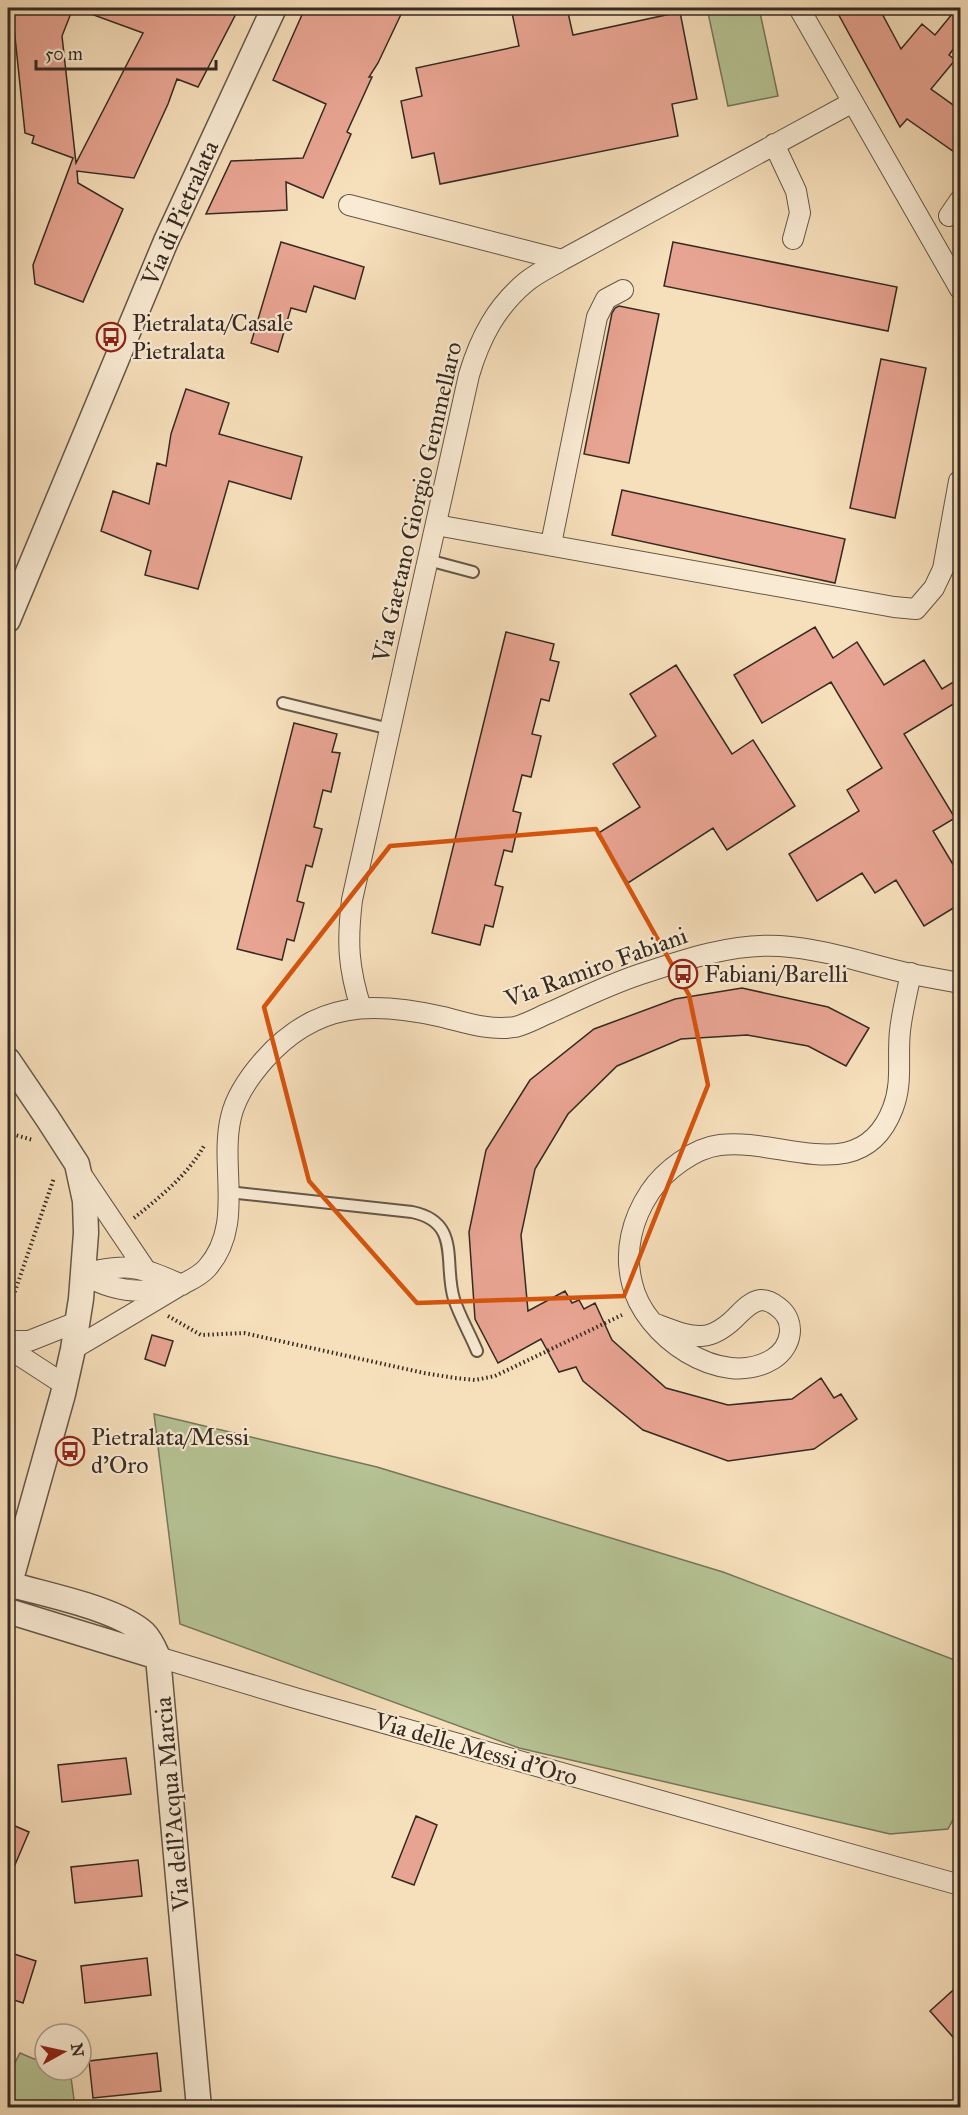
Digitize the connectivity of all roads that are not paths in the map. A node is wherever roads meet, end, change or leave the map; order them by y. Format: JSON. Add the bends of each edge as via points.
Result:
{"nodes":[{"id":1,"x":274,"y":8,"type":"edge"},
{"id":2,"x":799,"y":8,"type":"edge"},
{"id":3,"x":853,"y":102,"type":"junction"},
{"id":4,"x":774,"y":144,"type":"junction"},
{"id":5,"x":349,"y":205,"type":"dead end"},
{"id":6,"x":793,"y":239,"type":"dead end"},
{"id":7,"x":562,"y":260,"type":"junction"},
{"id":8,"x":960,"y":289,"type":"edge"},
{"id":9,"x":623,"y":290,"type":"dead end"},
{"id":10,"x":959,"y":481,"type":"dead end"},
{"id":11,"x":436,"y":525,"type":"junction"},
{"id":12,"x":551,"y":544,"type":"junction"},
{"id":13,"x":428,"y":560,"type":"junction"},
{"id":14,"x":473,"y":572,"type":"dead end"},
{"id":15,"x":8,"y":620,"type":"edge"},
{"id":16,"x":283,"y":703,"type":"dead end"},
{"id":17,"x":390,"y":729,"type":"junction"},
{"id":18,"x":911,"y":974,"type":"junction"},
{"id":19,"x":960,"y":983,"type":"edge"},
{"id":20,"x":360,"y":1008,"type":"junction"},
{"id":21,"x":8,"y":1060,"type":"edge"},
{"id":22,"x":68,"y":1172,"type":"junction"},
{"id":23,"x":228,"y":1192,"type":"junction"},
{"id":24,"x":145,"y":1269,"type":"junction"},
{"id":25,"x":83,"y":1274,"type":"junction"},
{"id":26,"x":182,"y":1284,"type":"junction"},
{"id":27,"x":77,"y":1322,"type":"junction"},
{"id":28,"x":653,"y":1323,"type":"junction"},
{"id":29,"x":8,"y":1341,"type":"edge"},
{"id":30,"x":8,"y":1348,"type":"edge"},
{"id":31,"x":73,"y":1349,"type":"junction"},
{"id":32,"x":477,"y":1351,"type":"dead end"},
{"id":33,"x":65,"y":1385,"type":"junction"},
{"id":34,"x":8,"y":1587,"type":"edge"},
{"id":35,"x":8,"y":1611,"type":"edge"},
{"id":36,"x":158,"y":1657,"type":"junction"},
{"id":37,"x":960,"y":1885,"type":"edge"},
{"id":38,"x":199,"y":2108,"type":"edge"}],
"edges":[{"from":1,"to":15,"type":"street","name":"Via di Pietralata","via":[[165,241]]},
{"from":2,"to":3,"type":"street"},
{"from":3,"to":4,"type":"street","name":"Via Gaetano Giorgio Gemmellaro"},
{"from":3,"to":8,"type":"street"},
{"from":4,"to":6,"type":"street","via":[[796,191],[800,213]]},
{"from":4,"to":7,"type":"street","name":"Via Gaetano Giorgio Gemmellaro"},
{"from":5,"to":7,"type":"street"},
{"from":7,"to":11,"type":"street","name":"Via Gaetano Giorgio Gemmellaro","via":[[527,281],[503,305],[476,351]]},
{"from":9,"to":12,"type":"street","via":[[606,299],[597,317]]},
{"from":10,"to":12,"type":"street","via":[[943,569],[934,588],[916,609]]},
{"from":11,"to":12,"type":"street"},
{"from":11,"to":13,"type":"street","name":"Via Gaetano Giorgio Gemmellaro"},
{"from":13,"to":14,"type":"lane"},
{"from":13,"to":17,"type":"street","name":"Via Gaetano Giorgio Gemmellaro"},
{"from":16,"to":17,"type":"lane"},
{"from":17,"to":20,"type":"street","name":"Via Gaetano Giorgio Gemmellaro","via":[[348,929],[349,957]]},
{"from":18,"to":19,"type":"street","name":"Via Ramiro Fabiani"},
{"from":18,"to":20,"type":"street","name":"Via Ramiro Fabiani","via":[[817,950],[742,948],[685,959],[630,977],[516,1027],[490,1028],[402,1009]]},
{"from":18,"to":28,"type":"street","via":[[900,1034],[898,1095],[877,1135],[852,1151],[835,1155],[747,1144],[719,1145],[681,1162],[651,1190],[632,1229],[629,1268],[632,1285]]},
{"from":20,"to":23,"type":"street","name":"Via Ramiro Fabiani","via":[[307,1023],[265,1059],[251,1077],[231,1117]]},
{"from":21,"to":22,"type":"street","via":[[60,1137]]},
{"from":22,"to":24,"type":"street"},
{"from":22,"to":25,"type":"street","via":[[86,1202]]},
{"from":23,"to":26,"type":"street","name":"Via Ramiro Fabiani","via":[[228,1226],[217,1256],[200,1275]]},
{"from":23,"to":32,"type":"lane","via":[[427,1216],[444,1234],[455,1300]]},
{"from":24,"to":25,"type":"street","via":[[116,1266]]},
{"from":24,"to":26,"type":"street"},
{"from":25,"to":26,"type":"street","name":"Via Ramiro Fabiani","via":[[102,1284],[140,1292]]},
{"from":25,"to":27,"type":"street"},
{"from":26,"to":31,"type":"street","name":"Via Ramiro Fabiani"},
{"from":27,"to":29,"type":"street","via":[[30,1341]]},
{"from":27,"to":31,"type":"street"},
{"from":28,"to":28,"type":"street","via":[[695,1358],[737,1370],[765,1364],[776,1357],[790,1334],[784,1312],[762,1300],[747,1306],[724,1329],[709,1336],[684,1334]]},
{"from":30,"to":33,"type":"street"},
{"from":31,"to":33,"type":"street"},
{"from":33,"to":34,"type":"street"},
{"from":34,"to":36,"type":"street","via":[[87,1606],[135,1626],[149,1638]]},
{"from":35,"to":36,"type":"street"},
{"from":36,"to":37,"type":"street","name":"Via delle Messi d'Oro"},
{"from":36,"to":38,"type":"street","name":"Via dell'Acqua Marcia"}]}
